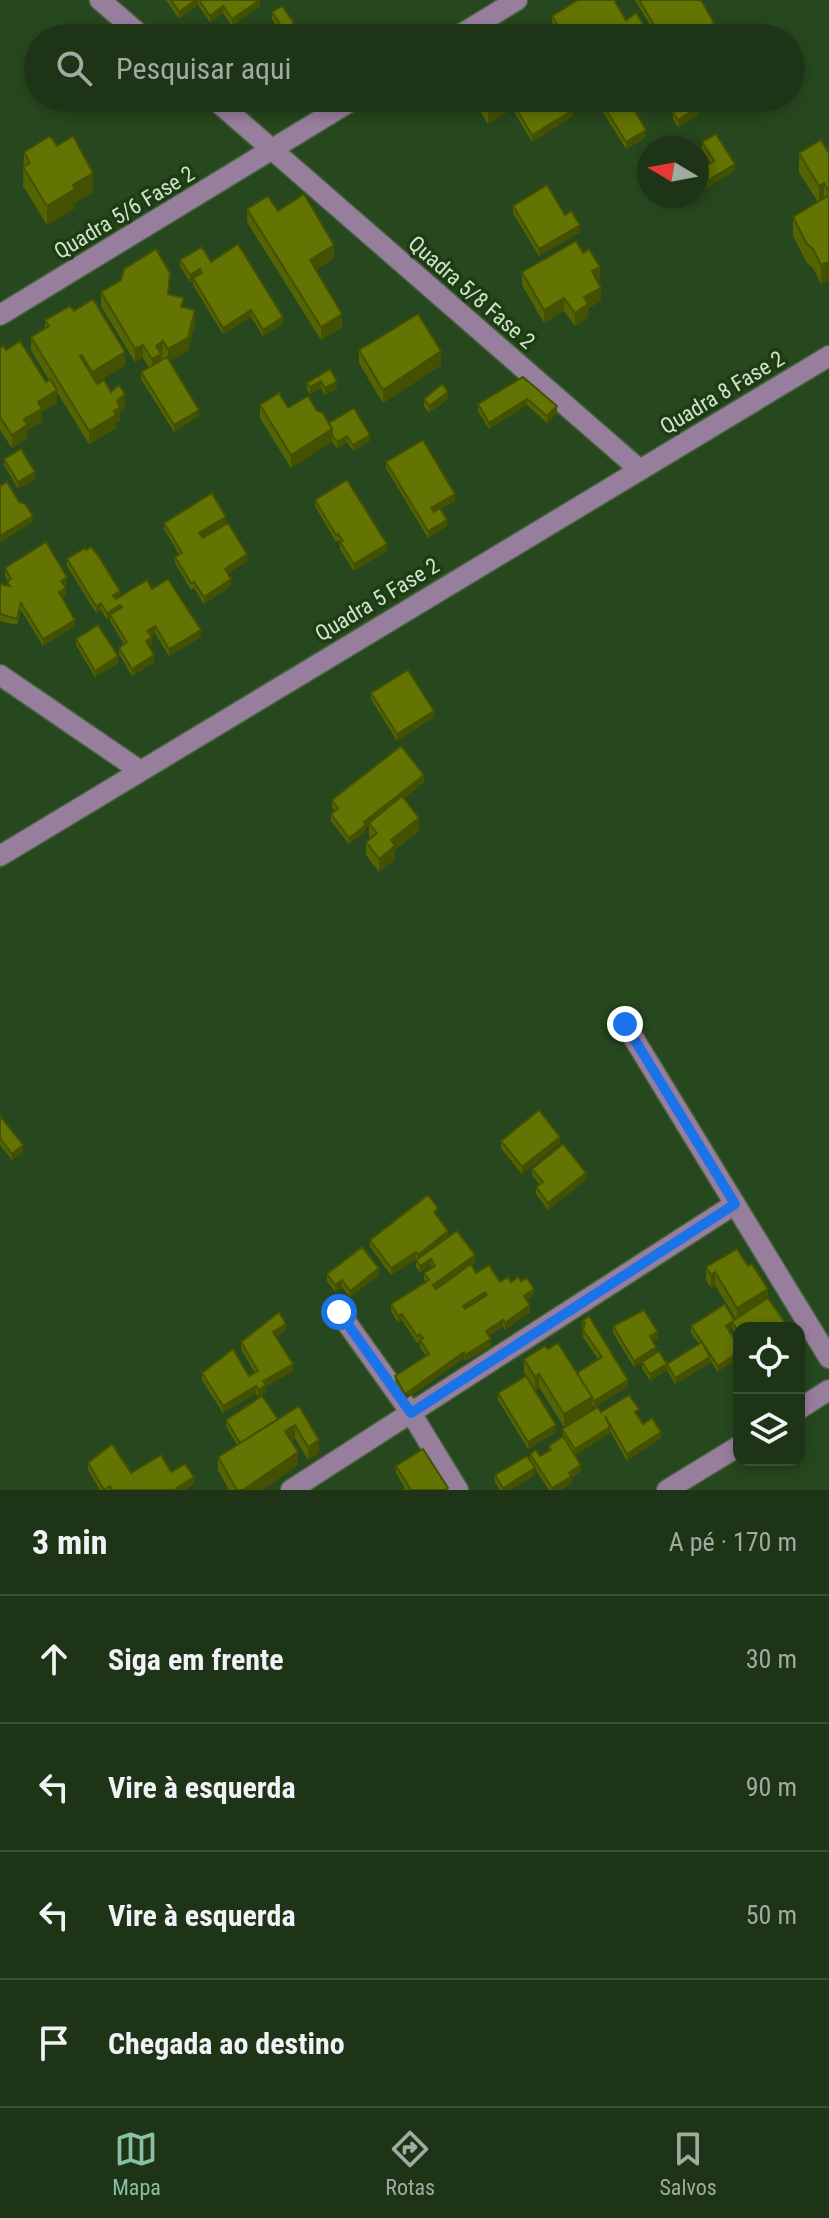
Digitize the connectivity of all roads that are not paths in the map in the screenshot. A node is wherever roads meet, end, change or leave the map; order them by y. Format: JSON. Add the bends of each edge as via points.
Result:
{"nodes":[{"id":1,"x":100,"y":0,"type":"edge"},
{"id":2,"x":517,"y":0,"type":"edge"},
{"id":3,"x":128,"y":24,"type":"edge"},
{"id":4,"x":478,"y":24,"type":"edge"},
{"id":5,"x":229,"y":112,"type":"edge"},
{"id":6,"x":333,"y":112,"type":"edge"},
{"id":7,"x":272,"y":149,"type":"junction"},
{"id":8,"x":0,"y":315,"type":"edge"},
{"id":9,"x":829,"y":356,"type":"edge"},
{"id":10,"x":640,"y":470,"type":"junction"},
{"id":11,"x":0,"y":675,"type":"edge"},
{"id":12,"x":139,"y":770,"type":"junction"},
{"id":13,"x":0,"y":856,"type":"edge"},
{"id":14,"x":625,"y":1024,"type":"dead end"},
{"id":15,"x":735,"y":1204,"type":"junction"},
{"id":16,"x":339,"y":1312,"type":"dead end"},
{"id":17,"x":829,"y":1358,"type":"edge"},
{"id":18,"x":829,"y":1390,"type":"edge"},
{"id":19,"x":805,"y":1405,"type":"edge"},
{"id":20,"x":411,"y":1413,"type":"junction"},
{"id":21,"x":733,"y":1450,"type":"edge"},
{"id":22,"x":291,"y":1490,"type":"edge"},
{"id":23,"x":458,"y":1490,"type":"edge"},
{"id":24,"x":667,"y":1490,"type":"edge"}],
"edges":[{"from":1,"to":3,"type":"street"},
{"from":2,"to":4,"type":"street"},
{"from":5,"to":7,"type":"street","name":"Quadra 5/8 Fase 2"},
{"from":6,"to":7,"type":"street","name":"Quadra 5/6 Fase 2"},
{"from":7,"to":8,"type":"street","name":"Quadra 5/6 Fase 2"},
{"from":7,"to":10,"type":"street","name":"Quadra 5/8 Fase 2"},
{"from":9,"to":10,"type":"street","name":"Quadra 8 Fase 2"},
{"from":10,"to":12,"type":"street","name":"Quadra 5 Fase 2"},
{"from":11,"to":12,"type":"street"},
{"from":12,"to":13,"type":"street","name":"Quadra 5 Fase 2"},
{"from":14,"to":15,"type":"street"},
{"from":15,"to":17,"type":"street"},
{"from":15,"to":20,"type":"street"},
{"from":16,"to":20,"type":"street"},
{"from":18,"to":19,"type":"street"},
{"from":20,"to":22,"type":"street"},
{"from":20,"to":23,"type":"street"},
{"from":21,"to":24,"type":"street"}]}
